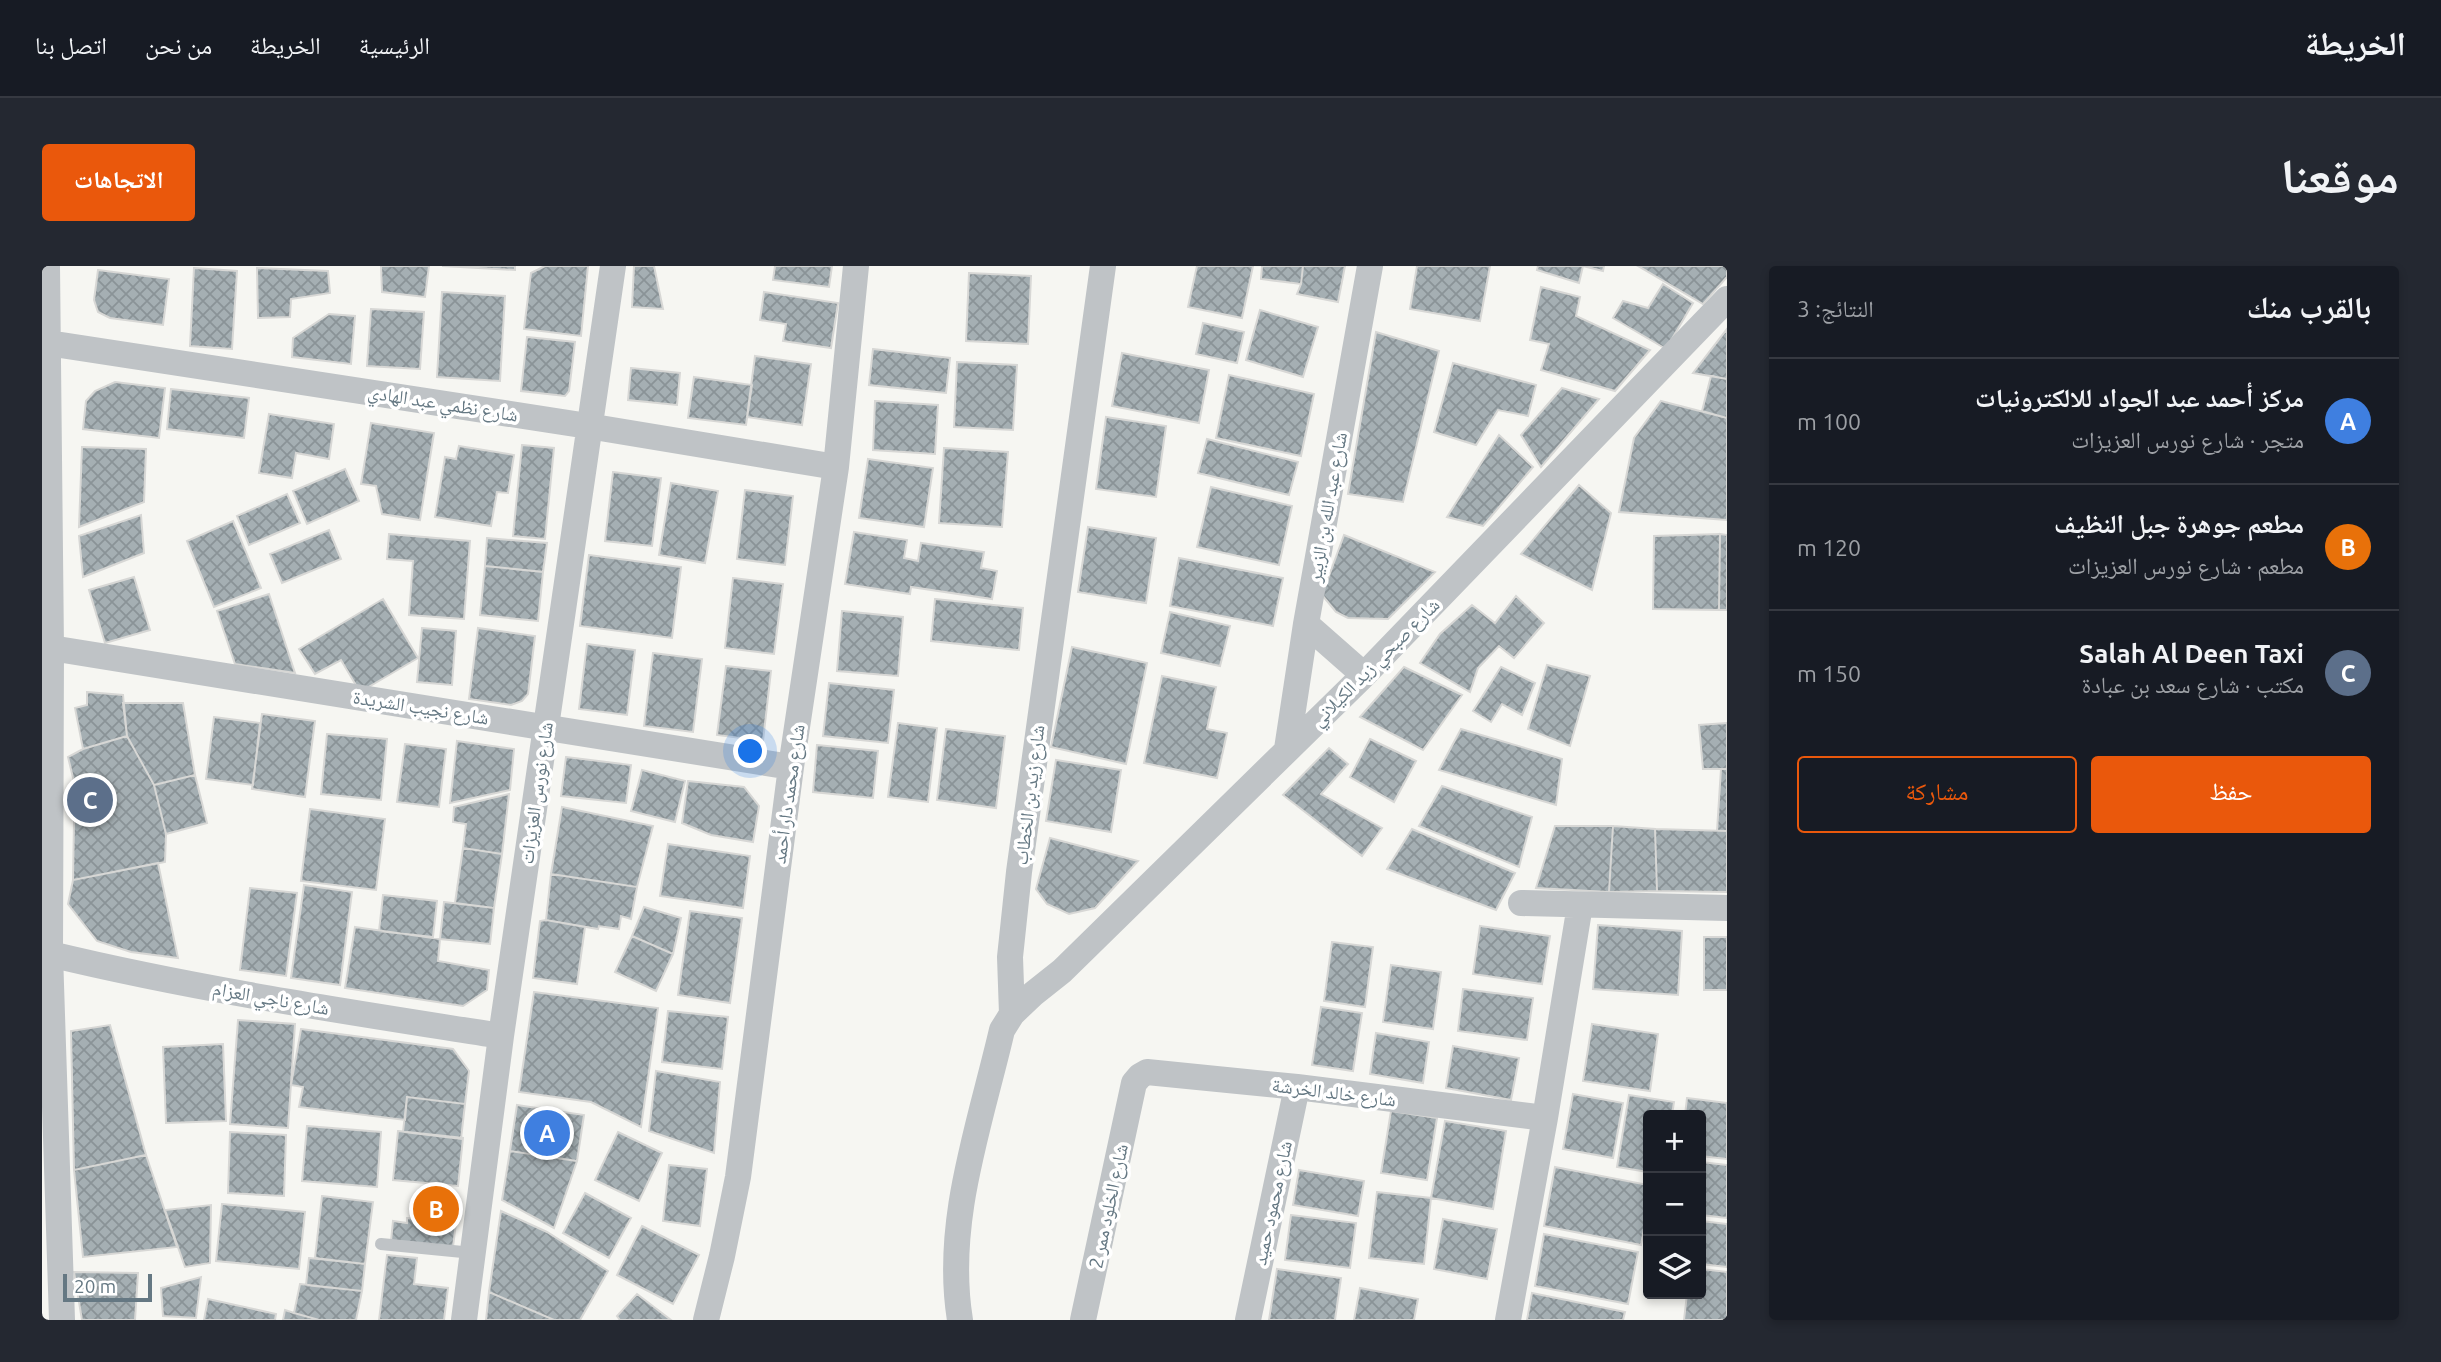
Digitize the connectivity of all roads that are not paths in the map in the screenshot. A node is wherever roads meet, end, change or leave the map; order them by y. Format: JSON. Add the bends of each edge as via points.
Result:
{"nodes":[{"id":1,"x":47,"y":266,"type":"edge"},
{"id":2,"x":613,"y":266,"type":"edge"},
{"id":3,"x":856,"y":266,"type":"edge"},
{"id":4,"x":1103,"y":266,"type":"edge"},
{"id":5,"x":1370,"y":266,"type":"edge"},
{"id":6,"x":1727,"y":299,"type":"edge"},
{"id":7,"x":45,"y":342,"type":"edge"},
{"id":8,"x":589,"y":426,"type":"junction"},
{"id":9,"x":836,"y":467,"type":"junction"},
{"id":10,"x":1306,"y":624,"type":"junction"},
{"id":11,"x":51,"y":648,"type":"junction"},
{"id":12,"x":1364,"y":675,"type":"junction"},
{"id":13,"x":546,"y":728,"type":"junction"},
{"id":14,"x":1287,"y":749,"type":"junction"},
{"id":15,"x":791,"y":767,"type":"junction"},
{"id":16,"x":1521,"y":903,"type":"dead end"},
{"id":17,"x":1580,"y":905,"type":"junction"},
{"id":18,"x":1727,"y":908,"type":"edge"},
{"id":19,"x":46,"y":954,"type":"edge"},
{"id":20,"x":1007,"y":1022,"type":"junction"},
{"id":21,"x":501,"y":1036,"type":"junction"},
{"id":22,"x":1297,"y":1087,"type":"junction"},
{"id":23,"x":1133,"y":1092,"type":"joint"},
{"id":24,"x":1545,"y":1118,"type":"junction"},
{"id":25,"x":381,"y":1244,"type":"dead end"},
{"id":26,"x":473,"y":1253,"type":"junction"},
{"id":27,"x":62,"y":1320,"type":"edge"},
{"id":28,"x":464,"y":1320,"type":"edge"},
{"id":29,"x":706,"y":1320,"type":"edge"},
{"id":30,"x":960,"y":1320,"type":"edge"},
{"id":31,"x":1083,"y":1320,"type":"edge"},
{"id":32,"x":1248,"y":1320,"type":"edge"},
{"id":33,"x":1508,"y":1320,"type":"edge"}],
"edges":[{"from":1,"to":7,"type":"street"},
{"from":2,"to":8,"type":"street","name":"شارع نورس العزيزات"},
{"from":3,"to":9,"type":"street","name":"شارع محمد دار أحمد"},
{"from":4,"to":20,"type":"street","name":"شارع زيد بن الخطاب","via":[[1019,872]]},
{"from":5,"to":10,"type":"street","name":"شارع عبد الله بن الزبير"},
{"from":6,"to":12,"type":"street","name":"شارع صبحي زيد الكيلاني"},
{"from":7,"to":8,"type":"street","name":"شارع نظمي عبد الهادي"},
{"from":7,"to":11,"type":"street"},
{"from":8,"to":9,"type":"street","name":"شارع نظمي عبد الهادي"},
{"from":8,"to":13,"type":"street","name":"شارع نورس العزيزات"},
{"from":9,"to":15,"type":"street","name":"شارع محمد دار أحمد"},
{"from":10,"to":12,"type":"street"},
{"from":10,"to":14,"type":"street","name":"شارع عبد الله بن الزبير"},
{"from":11,"to":13,"type":"street","name":"شارع نجيب الشريدة"},
{"from":11,"to":19,"type":"street"},
{"from":12,"to":14,"type":"street","name":"شارع صبحي زيد الكيلاني"},
{"from":13,"to":15,"type":"street","name":"شارع نجيب الشريدة"},
{"from":13,"to":21,"type":"street","name":"شارع نورس العزيزات"},
{"from":14,"to":20,"type":"street","name":"شارع صبحي زيد الكيلاني"},
{"from":15,"to":29,"type":"street","name":"شارع محمد دار أحمد","via":[[738,1177]]},
{"from":16,"to":17,"type":"street"},
{"from":17,"to":18,"type":"street"},
{"from":17,"to":24,"type":"street"},
{"from":19,"to":21,"type":"street","name":"شارع ناجي العزام","via":[[125,972]]},
{"from":19,"to":27,"type":"street"},
{"from":20,"to":30,"type":"street","name":"شارع زيد بن الخطاب","via":[[957,1230]]},
{"from":21,"to":26,"type":"street","name":"شارع نورس العزيزات"},
{"from":22,"to":23,"type":"street","name":"شارع خالد الخرشة","via":[[1147,1072],[1135,1083]]},
{"from":22,"to":24,"type":"street","name":"شارع خالد الخرشة"},
{"from":22,"to":32,"type":"street","name":"شارع محمود حميد"},
{"from":23,"to":31,"type":"street","name":"شارع الخلود ممر 2"},
{"from":24,"to":33,"type":"street"},
{"from":25,"to":26,"type":"lane"},
{"from":26,"to":28,"type":"street","name":"شارع نورس العزيزات"}]}
